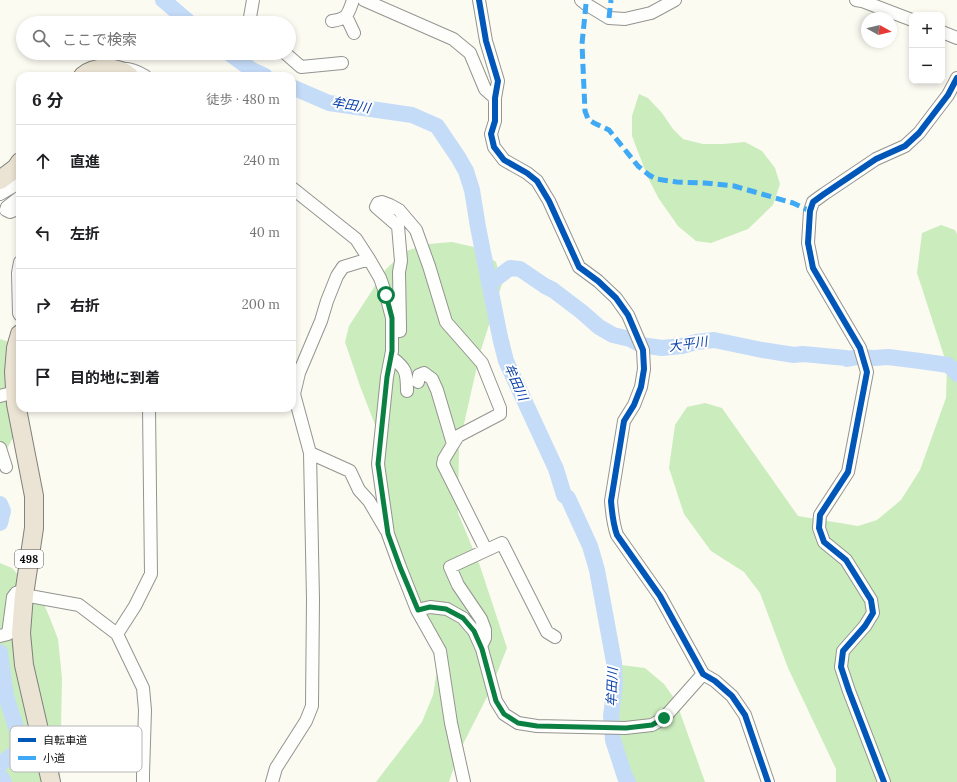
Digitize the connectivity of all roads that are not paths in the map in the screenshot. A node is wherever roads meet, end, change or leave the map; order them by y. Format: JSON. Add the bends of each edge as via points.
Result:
{"nodes":[{"id":1,"x":253,"y":0,"type":"edge"},
{"id":2,"x":353,"y":0,"type":"edge"},
{"id":3,"x":364,"y":0,"type":"edge"},
{"id":4,"x":480,"y":0,"type":"edge"},
{"id":5,"x":581,"y":0,"type":"edge"},
{"id":6,"x":675,"y":0,"type":"edge"},
{"id":7,"x":856,"y":0,"type":"edge"},
{"id":8,"x":250,"y":16,"type":"edge"},
{"id":9,"x":346,"y":16,"type":"junction"},
{"id":10,"x":909,"y":19,"type":"edge"},
{"id":11,"x":332,"y":21,"type":"dead end"},
{"id":12,"x":354,"y":33,"type":"dead end"},
{"id":13,"x":945,"y":33,"type":"edge"},
{"id":14,"x":957,"y":38,"type":"edge"},
{"id":15,"x":292,"y":60,"type":"edge"},
{"id":16,"x":342,"y":63,"type":"dead end"},
{"id":17,"x":90,"y":72,"type":"edge"},
{"id":18,"x":118,"y":72,"type":"edge"},
{"id":19,"x":123,"y":72,"type":"edge"},
{"id":20,"x":137,"y":72,"type":"edge"},
{"id":21,"x":957,"y":78,"type":"edge"},
{"id":22,"x":495,"y":98,"type":"junction"},
{"id":23,"x":16,"y":168,"type":"edge"},
{"id":24,"x":0,"y":180,"type":"edge"},
{"id":25,"x":16,"y":185,"type":"edge"},
{"id":26,"x":296,"y":191,"type":"edge"},
{"id":27,"x":0,"y":194,"type":"edge"},
{"id":28,"x":16,"y":200,"type":"edge"},
{"id":29,"x":16,"y":210,"type":"edge"},
{"id":30,"x":369,"y":259,"type":"junction"},
{"id":31,"x":392,"y":341,"type":"junction"},
{"id":32,"x":16,"y":348,"type":"edge"},
{"id":33,"x":391,"y":356,"type":"junction"},
{"id":34,"x":418,"y":382,"type":"dead end"},
{"id":35,"x":296,"y":384,"type":"edge"},
{"id":36,"x":407,"y":391,"type":"dead end"},
{"id":37,"x":8,"y":394,"type":"edge"},
{"id":38,"x":16,"y":404,"type":"edge"},
{"id":39,"x":296,"y":404,"type":"edge"},
{"id":40,"x":18,"y":412,"type":"edge"},
{"id":41,"x":149,"y":412,"type":"edge"},
{"id":42,"x":453,"y":444,"type":"junction"},
{"id":43,"x":0,"y":448,"type":"edge"},
{"id":44,"x":310,"y":453,"type":"junction"},
{"id":45,"x":4,"y":463,"type":"edge"},
{"id":46,"x":388,"y":534,"type":"junction"},
{"id":47,"x":486,"y":550,"type":"junction"},
{"id":48,"x":24,"y":593,"type":"junction"},
{"id":49,"x":418,"y":610,"type":"junction"},
{"id":50,"x":116,"y":634,"type":"junction"},
{"id":51,"x":4,"y":635,"type":"edge"},
{"id":52,"x":555,"y":637,"type":"dead end"},
{"id":53,"x":481,"y":646,"type":"junction"},
{"id":54,"x":703,"y":674,"type":"junction"},
{"id":55,"x":38,"y":726,"type":"edge"},
{"id":56,"x":49,"y":772,"type":"edge"},
{"id":57,"x":51,"y":782,"type":"edge"},
{"id":58,"x":143,"y":782,"type":"edge"},
{"id":59,"x":272,"y":782,"type":"edge"},
{"id":60,"x":464,"y":782,"type":"edge"},
{"id":61,"x":768,"y":782,"type":"edge"},
{"id":62,"x":884,"y":782,"type":"edge"}],
"edges":[{"from":1,"to":8,"type":"street"},
{"from":2,"to":9,"type":"street"},
{"from":3,"to":22,"type":"street","via":[[453,39],[470,53],[485,89]]},
{"from":4,"to":22,"type":"street","via":[[486,41],[498,81]]},
{"from":5,"to":6,"type":"street","via":[[609,18],[625,19],[651,13]]},
{"from":7,"to":10,"type":"street"},
{"from":9,"to":11,"type":"street","via":[[341,20]]},
{"from":9,"to":12,"type":"street"},
{"from":13,"to":14,"type":"street"},
{"from":15,"to":16,"type":"street","via":[[300,67]]},
{"from":17,"to":18,"type":"highway","via":[[104,69]]},
{"from":19,"to":20,"type":"street","via":[[127,68]]},
{"from":21,"to":62,"type":"street","via":[[948,95],[914,138],[905,146],[876,159],[824,194],[813,202],[810,211],[808,243],[813,268],[860,348],[867,372],[848,472],[820,515],[819,528],[824,542],[846,560],[871,600],[873,613],[844,651],[841,667]]},
{"from":22,"to":54,"type":"street","via":[[495,121],[491,134],[494,146],[504,160],[537,181],[549,201],[579,267],[616,298],[628,315],[643,350],[644,369],[641,387],[624,421],[611,501],[614,526],[660,596]]},
{"from":23,"to":24,"type":"highway"},
{"from":25,"to":27,"type":"street"},
{"from":26,"to":30,"type":"street","via":[[356,239]]},
{"from":28,"to":29,"type":"street","via":[[6,210],[10,212]]},
{"from":30,"to":31,"type":"street","via":[[386,295],[392,318]]},
{"from":30,"to":35,"type":"street","via":[[343,267]]},
{"from":31,"to":33,"type":"street"},
{"from":31,"to":42,"type":"street","via":[[399,336],[401,261],[398,226],[376,207],[382,202],[400,210],[416,230],[446,322],[482,363],[500,408],[500,414],[458,436]]},
{"from":32,"to":37,"type":"highway","number":"498","via":[[14,372]]},
{"from":33,"to":36,"type":"street","via":[[406,373]]},
{"from":33,"to":46,"type":"street","via":[[378,464]]},
{"from":34,"to":42,"type":"street","via":[[419,375],[424,373],[432,378]]},
{"from":37,"to":38,"type":"highway","number":"498"},
{"from":39,"to":44,"type":"street"},
{"from":40,"to":48,"type":"highway","number":"498","via":[[34,496],[34,528]]},
{"from":41,"to":50,"type":"street","via":[[151,574],[135,606]]},
{"from":42,"to":47,"type":"street","via":[[443,464]]},
{"from":43,"to":45,"type":"street"},
{"from":44,"to":46,"type":"street","via":[[350,471],[359,490],[369,501]]},
{"from":44,"to":59,"type":"street","via":[[312,706],[306,721],[276,768]]},
{"from":46,"to":49,"type":"street"},
{"from":47,"to":52,"type":"street","via":[[502,543],[547,632]]},
{"from":47,"to":53,"type":"street","via":[[450,567],[485,630],[486,638]]},
{"from":48,"to":50,"type":"street","via":[[79,605]]},
{"from":48,"to":51,"type":"street","via":[[16,593],[13,597]]},
{"from":48,"to":55,"type":"highway","number":"498","via":[[21,633],[24,665]]},
{"from":49,"to":53,"type":"street","via":[[430,607],[446,609],[463,618],[474,631]]},
{"from":49,"to":60,"type":"street","via":[[440,651],[451,723]]},
{"from":50,"to":58,"type":"street","via":[[143,688]]},
{"from":53,"to":54,"type":"street","via":[[496,701],[504,714],[518,723],[537,726],[626,728],[652,725],[664,718]]},
{"from":54,"to":61,"type":"street","via":[[732,696],[745,715]]},
{"from":56,"to":57,"type":"highway","number":"498"}]}
